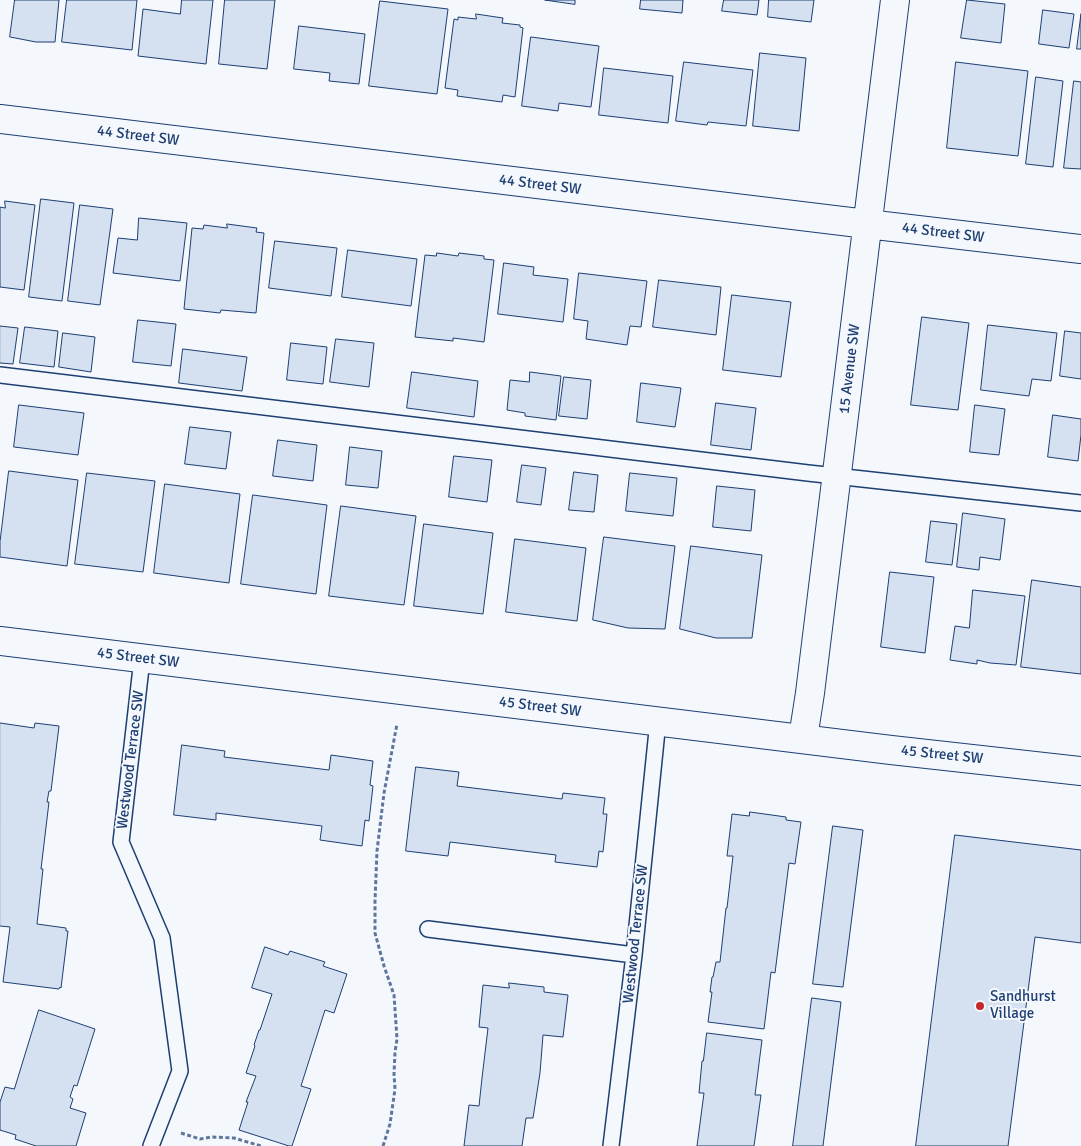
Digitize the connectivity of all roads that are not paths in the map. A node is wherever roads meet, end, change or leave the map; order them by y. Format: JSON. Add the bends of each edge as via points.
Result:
{"nodes":[{"id":1,"x":895,"y":0,"type":"edge"},
{"id":2,"x":0,"y":119,"type":"edge"},
{"id":3,"x":867,"y":224,"type":"junction"},
{"id":4,"x":1081,"y":249,"type":"edge"},
{"id":5,"x":0,"y":375,"type":"edge"},
{"id":6,"x":836,"y":476,"type":"junction"},
{"id":7,"x":1081,"y":503,"type":"edge"},
{"id":8,"x":0,"y":641,"type":"edge"},
{"id":9,"x":142,"y":659,"type":"junction"},
{"id":10,"x":658,"y":721,"type":"junction"},
{"id":11,"x":803,"y":738,"type":"junction"},
{"id":12,"x":1081,"y":771,"type":"edge"},
{"id":13,"x":428,"y":929,"type":"dead end"},
{"id":14,"x":634,"y":955,"type":"junction"},
{"id":15,"x":151,"y":1146,"type":"edge"},
{"id":16,"x":611,"y":1146,"type":"edge"}],
"edges":[{"from":1,"to":3,"type":"street","name":"15 Avenue SW"},
{"from":2,"to":3,"type":"street","name":"44 Street SW"},
{"from":3,"to":4,"type":"street","name":"44 Street SW"},
{"from":3,"to":6,"type":"street","name":"15 Avenue SW"},
{"from":5,"to":6,"type":"lane"},
{"from":6,"to":7,"type":"lane"},
{"from":6,"to":11,"type":"street","name":"15 Avenue SW"},
{"from":8,"to":9,"type":"street","name":"45 Street SW"},
{"from":9,"to":10,"type":"street","name":"45 Street SW"},
{"from":9,"to":15,"type":"lane","name":"Westwood Terrace SW","via":[[121,842],[162,938],[180,1071]]},
{"from":10,"to":11,"type":"street","name":"45 Street SW"},
{"from":10,"to":14,"type":"lane","name":"Westwood Terrace SW"},
{"from":11,"to":12,"type":"street","name":"45 Street SW"},
{"from":13,"to":14,"type":"lane"},
{"from":14,"to":16,"type":"lane","name":"Westwood Terrace SW"}]}
